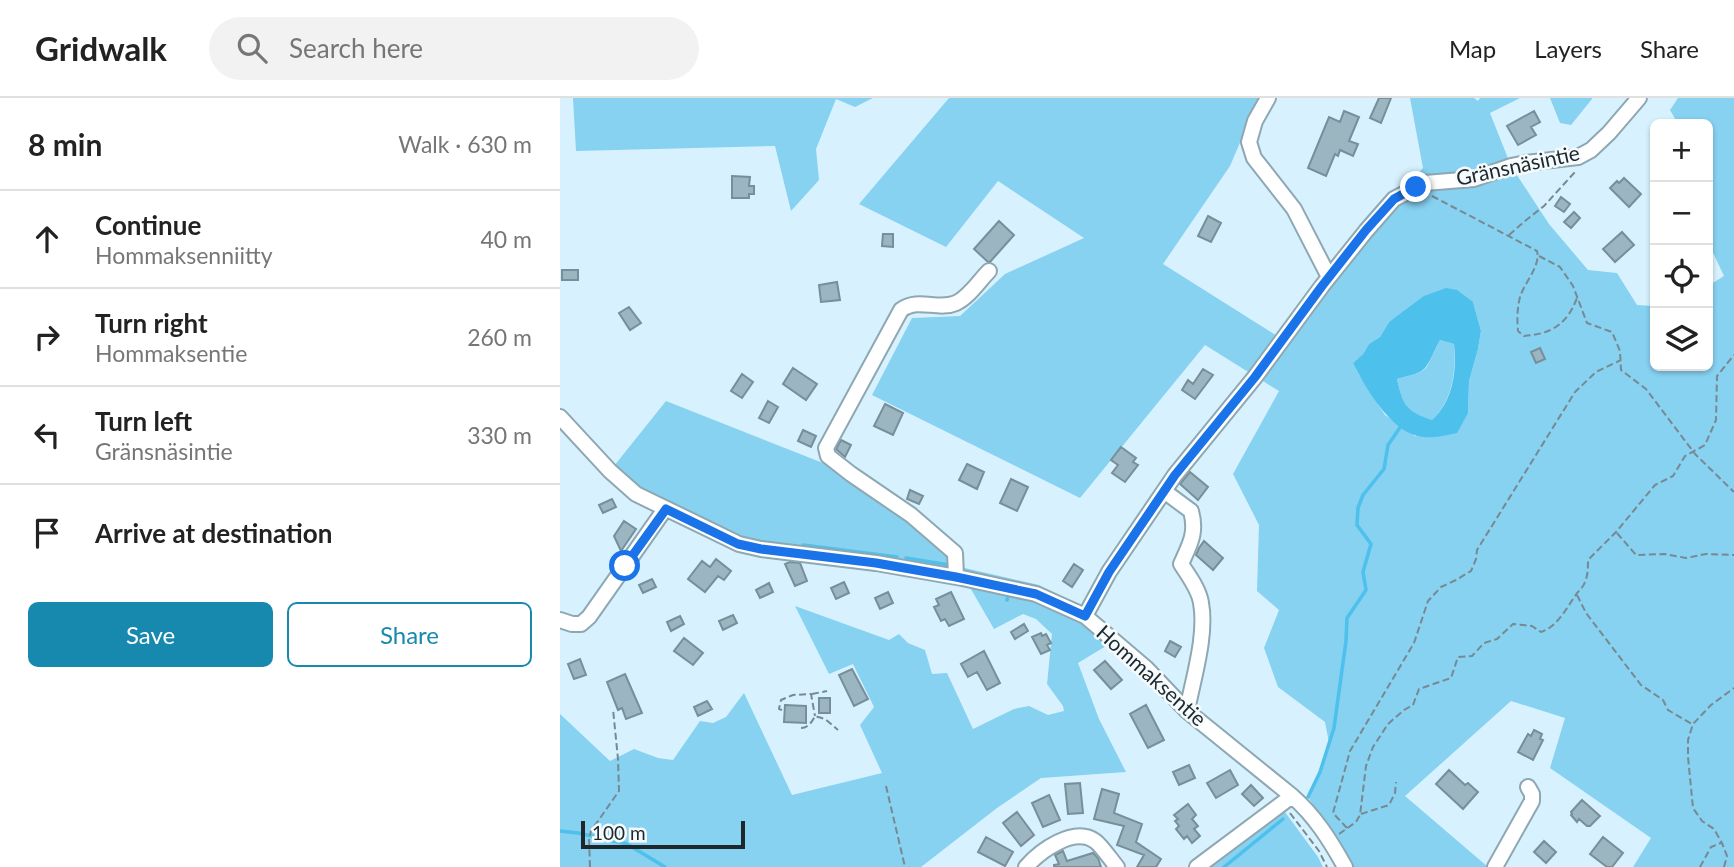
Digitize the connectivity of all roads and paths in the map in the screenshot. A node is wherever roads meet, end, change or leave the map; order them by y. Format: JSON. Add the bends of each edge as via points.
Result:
{"nodes":[{"id":1,"x":1268,"y":98,"type":"edge"},
{"id":2,"x":1639,"y":98,"type":"edge"},
{"id":3,"x":1576,"y":171,"type":"dead end"},
{"id":4,"x":1416,"y":187,"type":"junction"},
{"id":5,"x":1509,"y":236,"type":"junction"},
{"id":6,"x":1539,"y":256,"type":"junction"},
{"id":7,"x":989,"y":271,"type":"dead end"},
{"id":8,"x":1329,"y":277,"type":"junction"},
{"id":9,"x":1577,"y":297,"type":"junction"},
{"id":10,"x":1734,"y":355,"type":"edge"},
{"id":11,"x":1620,"y":360,"type":"junction"},
{"id":12,"x":560,"y":417,"type":"edge"},
{"id":13,"x":1692,"y":450,"type":"junction"},
{"id":14,"x":1164,"y":491,"type":"junction"},
{"id":15,"x":1734,"y":492,"type":"edge"},
{"id":16,"x":666,"y":509,"type":"junction"},
{"id":17,"x":1616,"y":532,"type":"junction"},
{"id":18,"x":1734,"y":555,"type":"edge"},
{"id":19,"x":956,"y":577,"type":"junction"},
{"id":20,"x":1576,"y":593,"type":"junction"},
{"id":21,"x":1085,"y":616,"type":"junction"},
{"id":22,"x":560,"y":620,"type":"edge"},
{"id":23,"x":1734,"y":688,"type":"edge"},
{"id":24,"x":827,"y":691,"type":"dead end"},
{"id":25,"x":811,"y":694,"type":"junction"},
{"id":26,"x":795,"y":695,"type":"junction"},
{"id":27,"x":795,"y":703,"type":"dead end"},
{"id":28,"x":612,"y":709,"type":"dead end"},
{"id":29,"x":782,"y":710,"type":"dead end"},
{"id":30,"x":1187,"y":711,"type":"junction"},
{"id":31,"x":815,"y":716,"type":"junction"},
{"id":32,"x":1693,"y":724,"type":"junction"},
{"id":33,"x":801,"y":729,"type":"dead end"},
{"id":34,"x":838,"y":730,"type":"dead end"},
{"id":35,"x":1396,"y":782,"type":"dead end"},
{"id":36,"x":887,"y":786,"type":"dead end"},
{"id":37,"x":1528,"y":786,"type":"dead end"},
{"id":38,"x":1287,"y":799,"type":"junction"},
{"id":39,"x":1360,"y":815,"type":"junction"},
{"id":40,"x":1348,"y":829,"type":"junction"},
{"id":41,"x":1330,"y":839,"type":"junction"},
{"id":42,"x":1723,"y":843,"type":"junction"},
{"id":43,"x":590,"y":867,"type":"edge"},
{"id":44,"x":905,"y":867,"type":"edge"},
{"id":45,"x":1026,"y":867,"type":"edge"},
{"id":46,"x":1117,"y":867,"type":"edge"},
{"id":47,"x":1197,"y":867,"type":"edge"},
{"id":48,"x":1327,"y":867,"type":"edge"},
{"id":49,"x":1345,"y":867,"type":"edge"},
{"id":50,"x":1495,"y":867,"type":"edge"},
{"id":51,"x":1700,"y":867,"type":"edge"},
{"id":52,"x":1724,"y":867,"type":"edge"}],
"edges":[{"from":1,"to":8,"type":"street","via":[[1249,142],[1254,158],[1294,209]]},
{"from":2,"to":4,"type":"street","name":"Gränsnäsintie","via":[[1591,150],[1578,157],[1526,163],[1474,179]]},
{"from":3,"to":5,"type":"path"},
{"from":4,"to":5,"type":"path"},
{"from":4,"to":8,"type":"street","name":"Gränsnäsintie","via":[[1394,199]]},
{"from":5,"to":6,"type":"path"},
{"from":6,"to":9,"type":"path","via":[[1560,267]]},
{"from":6,"to":9,"type":"path","via":[[1520,296],[1518,331],[1524,336],[1541,335],[1559,325],[1571,313]]},
{"from":7,"to":19,"type":"street","via":[[957,302],[908,304],[901,310],[826,447],[828,456],[955,553]]},
{"from":8,"to":14,"type":"street","name":"Gränsnäsintie"},
{"from":9,"to":11,"type":"path","via":[[1587,323],[1612,332]]},
{"from":10,"to":13,"type":"path","via":[[1717,376],[1716,421],[1710,436]]},
{"from":11,"to":13,"type":"path","via":[[1621,370],[1646,390]]},
{"from":11,"to":40,"type":"path","via":[[1596,372],[1575,392],[1477,550],[1471,571],[1441,587],[1428,601],[1414,643],[1350,751],[1333,813]]},
{"from":12,"to":16,"type":"street","name":"Hommaksentie","via":[[636,494]]},
{"from":13,"to":15,"type":"path"},
{"from":13,"to":17,"type":"path"},
{"from":14,"to":21,"type":"street","name":"Gränsnäsintie"},
{"from":14,"to":30,"type":"street","via":[[1191,510],[1195,525],[1181,564],[1201,601],[1202,637]]},
{"from":16,"to":19,"type":"street","name":"Hommaksentie","via":[[738,544]]},
{"from":16,"to":22,"type":"street","via":[[589,617],[581,624]]},
{"from":17,"to":18,"type":"path","via":[[1636,555]]},
{"from":17,"to":20,"type":"path","via":[[1588,560],[1584,586]]},
{"from":19,"to":21,"type":"street","name":"Hommaksentie","via":[[1036,594]]},
{"from":20,"to":32,"type":"path","via":[[1641,685],[1668,710]]},
{"from":20,"to":39,"type":"path","via":[[1550,629],[1541,632],[1513,624],[1472,656],[1458,657],[1451,678],[1419,689],[1413,705],[1388,724],[1373,747]]},
{"from":21,"to":30,"type":"street","name":"Hommaksentie","via":[[1146,668]]},
{"from":23,"to":32,"type":"path"},
{"from":24,"to":25,"type":"path"},
{"from":25,"to":26,"type":"path"},
{"from":25,"to":31,"type":"path"},
{"from":26,"to":27,"type":"path"},
{"from":26,"to":29,"type":"path","via":[[781,700],[778,706]]},
{"from":28,"to":43,"type":"path","via":[[619,791],[591,831]]},
{"from":30,"to":38,"type":"street","name":"Hommaksentie"},
{"from":31,"to":33,"type":"path"},
{"from":31,"to":34,"type":"path"},
{"from":32,"to":42,"type":"path","via":[[1688,757],[1693,808]]},
{"from":35,"to":39,"type":"path","via":[[1389,805]]},
{"from":36,"to":44,"type":"path"},
{"from":37,"to":50,"type":"street","via":[[1532,801]]},
{"from":38,"to":41,"type":"street","name":"Hommaksentie","via":[[1307,810]]},
{"from":38,"to":47,"type":"street"},
{"from":38,"to":48,"type":"path"},
{"from":39,"to":40,"type":"path"},
{"from":40,"to":41,"type":"path"},
{"from":41,"to":49,"type":"street","name":"Hommaksentie"},
{"from":42,"to":51,"type":"path","via":[[1711,847]]},
{"from":42,"to":52,"type":"path"},
{"from":45,"to":46,"type":"street","via":[[1052,845],[1075,837],[1097,842]]}]}
